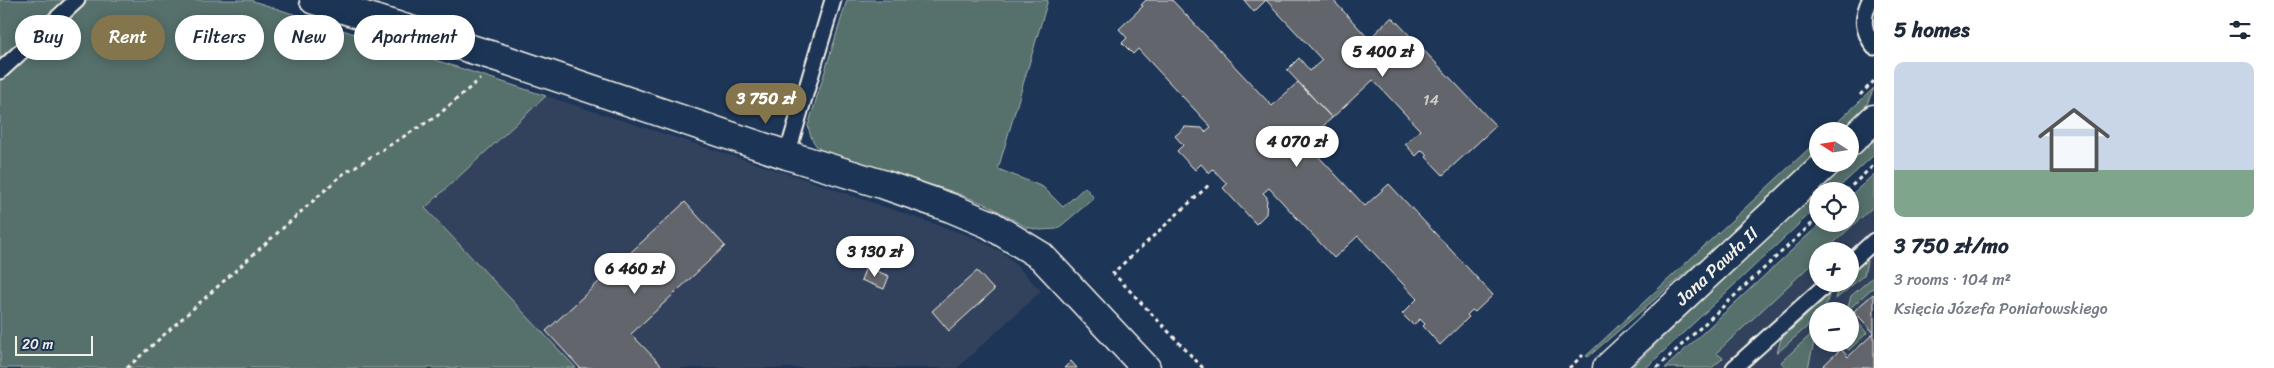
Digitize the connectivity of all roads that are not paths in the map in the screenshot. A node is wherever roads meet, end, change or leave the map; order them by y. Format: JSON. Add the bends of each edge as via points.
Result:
{"nodes":[{"id":1,"x":76,"y":0,"type":"edge"},
{"id":2,"x":314,"y":0,"type":"edge"},
{"id":3,"x":834,"y":0,"type":"edge"},
{"id":4,"x":1870,"y":0,"type":"edge"},
{"id":5,"x":1874,"y":47,"type":"edge"},
{"id":6,"x":0,"y":71,"type":"edge"},
{"id":7,"x":1874,"y":119,"type":"edge"},
{"id":8,"x":1859,"y":133,"type":"edge"},
{"id":9,"x":787,"y":155,"type":"junction"},
{"id":10,"x":1817,"y":172,"type":"edge"},
{"id":11,"x":1874,"y":242,"type":"edge"},
{"id":12,"x":1859,"y":255,"type":"edge"},
{"id":13,"x":1818,"y":292,"type":"edge"},
{"id":14,"x":1736,"y":367,"type":"edge"},
{"id":15,"x":1146,"y":368,"type":"edge"},
{"id":16,"x":1608,"y":368,"type":"edge"}],
"edges":[{"from":1,"to":6,"type":"lane"},
{"from":2,"to":9,"type":"street"},
{"from":3,"to":9,"type":"lane"},
{"from":4,"to":5,"type":"lane","via":[[1863,24]]},
{"from":7,"to":8,"type":"street"},
{"from":9,"to":15,"type":"street","via":[[951,208],[1017,240],[1041,256]]},
{"from":10,"to":16,"type":"street","name":"Jana Pawła II"},
{"from":11,"to":12,"type":"lane"},
{"from":13,"to":14,"type":"lane"}]}
